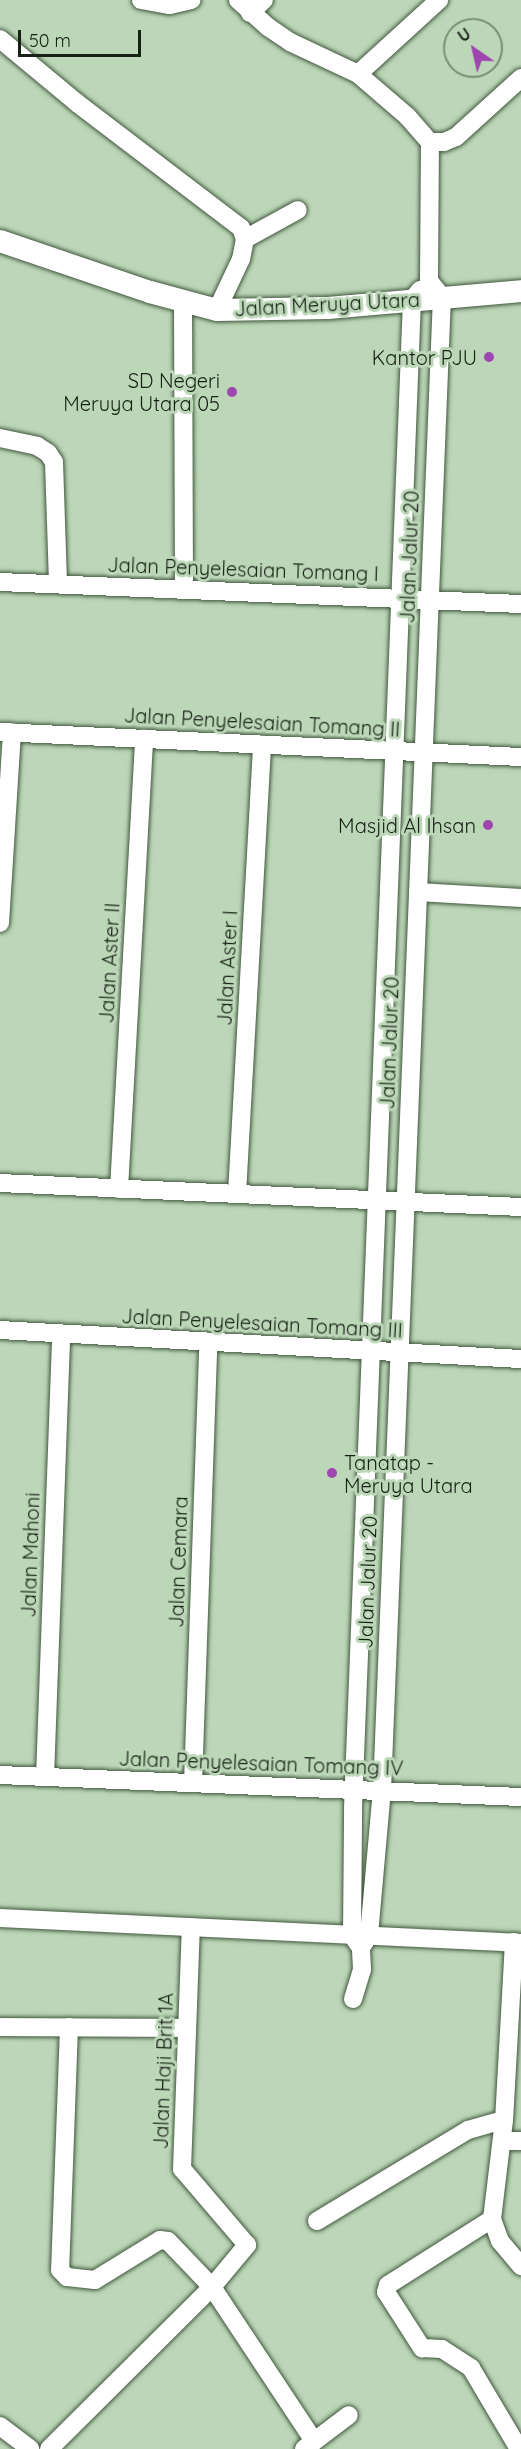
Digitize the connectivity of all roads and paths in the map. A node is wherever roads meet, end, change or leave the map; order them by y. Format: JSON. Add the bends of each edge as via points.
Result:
{"nodes":[{"id":1,"x":141,"y":0,"type":"edge"},
{"id":2,"x":192,"y":0,"type":"edge"},
{"id":3,"x":440,"y":0,"type":"edge"},
{"id":4,"x":251,"y":4,"type":"edge"},
{"id":5,"x":0,"y":39,"type":"edge"},
{"id":6,"x":349,"y":73,"type":"junction"},
{"id":7,"x":521,"y":78,"type":"edge"},
{"id":8,"x":430,"y":142,"type":"junction"},
{"id":9,"x":298,"y":210,"type":"dead end"},
{"id":10,"x":245,"y":239,"type":"junction"},
{"id":11,"x":0,"y":241,"type":"edge"},
{"id":12,"x":435,"y":289,"type":"junction"},
{"id":13,"x":521,"y":291,"type":"edge"},
{"id":14,"x":410,"y":300,"type":"junction"},
{"id":15,"x":183,"y":302,"type":"junction"},
{"id":16,"x":217,"y":310,"type":"junction"},
{"id":17,"x":0,"y":438,"type":"edge"},
{"id":18,"x":0,"y":582,"type":"edge"},
{"id":19,"x":58,"y":584,"type":"junction"},
{"id":20,"x":184,"y":590,"type":"junction"},
{"id":21,"x":400,"y":598,"type":"junction"},
{"id":22,"x":430,"y":600,"type":"junction"},
{"id":23,"x":521,"y":604,"type":"edge"},
{"id":24,"x":6,"y":732,"type":"edge"},
{"id":25,"x":144,"y":739,"type":"junction"},
{"id":26,"x":262,"y":745,"type":"junction"},
{"id":27,"x":394,"y":751,"type":"junction"},
{"id":28,"x":423,"y":753,"type":"junction"},
{"id":29,"x":521,"y":757,"type":"edge"},
{"id":30,"x":418,"y":891,"type":"junction"},
{"id":31,"x":521,"y":898,"type":"edge"},
{"id":32,"x":0,"y":923,"type":"edge"},
{"id":33,"x":0,"y":1184,"type":"edge"},
{"id":34,"x":119,"y":1189,"type":"junction"},
{"id":35,"x":237,"y":1194,"type":"junction"},
{"id":36,"x":377,"y":1200,"type":"junction"},
{"id":37,"x":405,"y":1202,"type":"junction"},
{"id":38,"x":521,"y":1207,"type":"edge"},
{"id":39,"x":0,"y":1330,"type":"edge"},
{"id":40,"x":61,"y":1334,"type":"junction"},
{"id":41,"x":208,"y":1343,"type":"junction"},
{"id":42,"x":371,"y":1353,"type":"junction"},
{"id":43,"x":399,"y":1354,"type":"junction"},
{"id":44,"x":521,"y":1359,"type":"edge"},
{"id":45,"x":0,"y":1775,"type":"edge"},
{"id":46,"x":45,"y":1777,"type":"junction"},
{"id":47,"x":193,"y":1783,"type":"junction"},
{"id":48,"x":354,"y":1789,"type":"junction"},
{"id":49,"x":382,"y":1790,"type":"junction"},
{"id":50,"x":521,"y":1797,"type":"edge"},
{"id":51,"x":0,"y":1918,"type":"edge"},
{"id":52,"x":191,"y":1927,"type":"junction"},
{"id":53,"x":361,"y":1939,"type":"junction"},
{"id":54,"x":517,"y":1942,"type":"edge"},
{"id":55,"x":353,"y":1999,"type":"dead end"},
{"id":56,"x":0,"y":2027,"type":"edge"},
{"id":57,"x":69,"y":2027,"type":"junction"},
{"id":58,"x":186,"y":2028,"type":"junction"},
{"id":59,"x":504,"y":2120,"type":"junction"},
{"id":60,"x":502,"y":2141,"type":"junction"},
{"id":61,"x":521,"y":2141,"type":"edge"},
{"id":62,"x":492,"y":2219,"type":"junction"},
{"id":63,"x":317,"y":2221,"type":"dead end"},
{"id":64,"x":521,"y":2266,"type":"edge"},
{"id":65,"x":212,"y":2287,"type":"junction"},
{"id":66,"x":349,"y":2415,"type":"dead end"},
{"id":67,"x":0,"y":2426,"type":"edge"},
{"id":68,"x":309,"y":2445,"type":"edge"},
{"id":69,"x":30,"y":2449,"type":"edge"},
{"id":70,"x":49,"y":2449,"type":"edge"},
{"id":71,"x":519,"y":2449,"type":"edge"}],
"edges":[{"from":1,"to":2,"type":"street","via":[[170,5]]},
{"from":3,"to":6,"type":"street"},
{"from":4,"to":6,"type":"street","via":[[290,42]]},
{"from":5,"to":10,"type":"street","via":[[77,103],[231,218]]},
{"from":6,"to":8,"type":"street","via":[[407,116]]},
{"from":6,"to":14,"type":"street","name":"Jalan Jalur 20","via":[[411,124],[420,140],[417,274]]},
{"from":7,"to":8,"type":"street","via":[[456,137]]},
{"from":8,"to":12,"type":"street","name":"Jalan Jalur 20"},
{"from":9,"to":10,"type":"street"},
{"from":10,"to":16,"type":"street","via":[[241,259]]},
{"from":11,"to":15,"type":"main road","name":"Jalan Meruya Utara"},
{"from":12,"to":13,"type":"main road","name":"Jalan Meruya Utara"},
{"from":12,"to":14,"type":"main road","name":"Jalan Meruya Utara"},
{"from":12,"to":22,"type":"street","name":"Jalan Jalur 20"},
{"from":14,"to":16,"type":"main road","name":"Jalan Meruya Utara","via":[[328,308]]},
{"from":14,"to":21,"type":"street","name":"Jalan Jalur 20"},
{"from":15,"to":16,"type":"main road","name":"Jalan Meruya Utara"},
{"from":15,"to":20,"type":"street"},
{"from":17,"to":19,"type":"street","via":[[36,446],[54,462]]},
{"from":18,"to":19,"type":"street","name":"Jalan Penyelesaian Tomang I"},
{"from":19,"to":20,"type":"street","name":"Jalan Penyelesaian Tomang I"},
{"from":20,"to":21,"type":"street","name":"Jalan Penyelesaian Tomang I"},
{"from":21,"to":22,"type":"street","name":"Jalan Penyelesaian Tomang I"},
{"from":21,"to":27,"type":"street","name":"Jalan Jalur 20"},
{"from":22,"to":23,"type":"street","name":"Jalan Penyelesaian Tomang I"},
{"from":22,"to":28,"type":"street","name":"Jalan Jalur 20"},
{"from":24,"to":25,"type":"street","name":"Jalan Penyelesaian Tomang II"},
{"from":24,"to":32,"type":"street"},
{"from":25,"to":26,"type":"street","name":"Jalan Penyelesaian Tomang II"},
{"from":25,"to":34,"type":"street","name":"Jalan Aster II"},
{"from":26,"to":27,"type":"street","name":"Jalan Penyelesaian Tomang II"},
{"from":26,"to":35,"type":"street","name":"Jalan Aster I"},
{"from":27,"to":28,"type":"street","name":"Jalan Penyelesaian Tomang II"},
{"from":27,"to":36,"type":"street","name":"Jalan Jalur 20"},
{"from":28,"to":29,"type":"street","name":"Jalan Penyelesaian Tomang II"},
{"from":28,"to":30,"type":"street","name":"Jalan Jalur 20"},
{"from":30,"to":31,"type":"street"},
{"from":30,"to":37,"type":"street","name":"Jalan Jalur 20"},
{"from":33,"to":34,"type":"street"},
{"from":34,"to":35,"type":"street"},
{"from":35,"to":36,"type":"street"},
{"from":36,"to":37,"type":"street"},
{"from":36,"to":42,"type":"street","name":"Jalan Jalur 20"},
{"from":37,"to":38,"type":"street"},
{"from":37,"to":43,"type":"street","name":"Jalan Jalur 20"},
{"from":39,"to":40,"type":"street","name":"Jalan Penyelesaian Tomang III"},
{"from":40,"to":41,"type":"street","name":"Jalan Penyelesaian Tomang III"},
{"from":40,"to":46,"type":"street","name":"Jalan Mahoni"},
{"from":41,"to":42,"type":"street","name":"Jalan Penyelesaian Tomang III"},
{"from":41,"to":47,"type":"street","name":"Jalan Cemara"},
{"from":42,"to":43,"type":"street","name":"Jalan Penyelesaian Tomang III"},
{"from":42,"to":48,"type":"street","name":"Jalan Jalur 20"},
{"from":43,"to":44,"type":"street","name":"Jalan Penyelesaian Tomang III"},
{"from":43,"to":49,"type":"street","name":"Jalan Jalur 20"},
{"from":45,"to":46,"type":"street","name":"Jalan Penyelesaian Tomang IV"},
{"from":46,"to":47,"type":"street","name":"Jalan Penyelesaian Tomang IV"},
{"from":47,"to":48,"type":"street","name":"Jalan Penyelesaian Tomang IV"},
{"from":48,"to":49,"type":"street","name":"Jalan Penyelesaian Tomang IV"},
{"from":48,"to":53,"type":"street","name":"Jalan Jalur 20"},
{"from":49,"to":50,"type":"street","name":"Jalan Penyelesaian Tomang IV"},
{"from":49,"to":53,"type":"street","name":"Jalan Jalur 20"},
{"from":51,"to":52,"type":"street"},
{"from":52,"to":53,"type":"street"},
{"from":52,"to":58,"type":"street","name":"Jalan Haji Brit 1A"},
{"from":53,"to":54,"type":"street"},
{"from":53,"to":55,"type":"street","via":[[361,1976]]},
{"from":54,"to":59,"type":"street"},
{"from":56,"to":57,"type":"street"},
{"from":57,"to":58,"type":"street"},
{"from":57,"to":65,"type":"street","via":[[60,2270],[67,2277],[95,2280],[164,2240]]},
{"from":58,"to":65,"type":"street","name":"Jalan Haji Brit 1A","via":[[182,2169],[247,2245]]},
{"from":59,"to":60,"type":"street"},
{"from":59,"to":63,"type":"street","via":[[468,2130]]},
{"from":60,"to":61,"type":"street"},
{"from":60,"to":62,"type":"street"},
{"from":62,"to":64,"type":"street","via":[[500,2241]]},
{"from":62,"to":71,"type":"street","via":[[388,2285],[388,2298],[422,2348],[442,2349],[471,2368]]},
{"from":65,"to":68,"type":"street"},
{"from":65,"to":70,"type":"street"},
{"from":66,"to":68,"type":"street"},
{"from":67,"to":69,"type":"street"}]}
